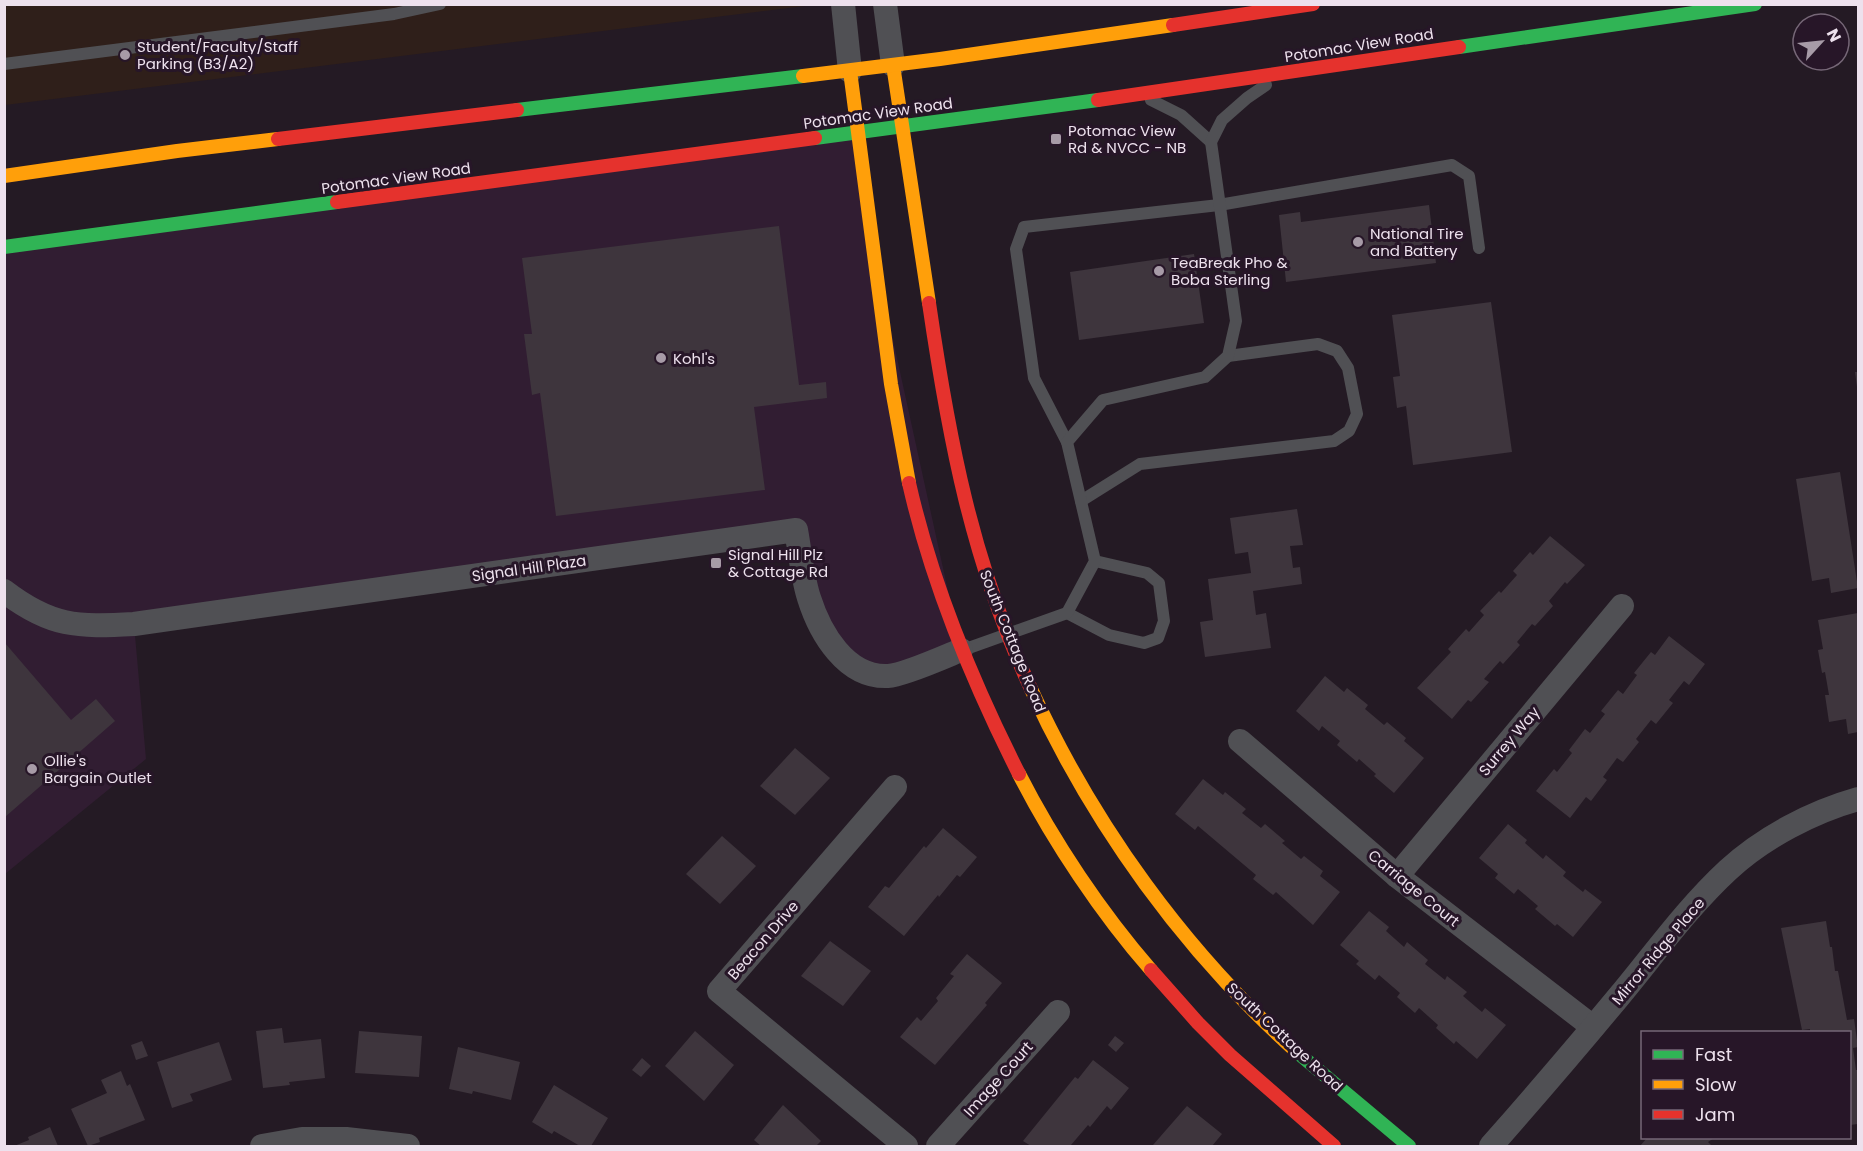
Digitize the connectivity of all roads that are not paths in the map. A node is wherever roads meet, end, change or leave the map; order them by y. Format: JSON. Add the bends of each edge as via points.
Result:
{"nodes":[{"id":1,"x":440,"y":4,"type":"edge"},
{"id":2,"x":843,"y":4,"type":"edge"},
{"id":3,"x":885,"y":4,"type":"edge"},
{"id":4,"x":1313,"y":4,"type":"edge"},
{"id":5,"x":1755,"y":4,"type":"edge"},
{"id":6,"x":4,"y":64,"type":"edge"},
{"id":7,"x":893,"y":65,"type":"junction"},
{"id":8,"x":850,"y":71,"type":"junction"},
{"id":9,"x":1284,"y":74,"type":"junction"},
{"id":10,"x":1139,"y":94,"type":"junction"},
{"id":11,"x":902,"y":126,"type":"junction"},
{"id":12,"x":858,"y":132,"type":"junction"},
{"id":13,"x":1211,"y":142,"type":"junction"},
{"id":14,"x":4,"y":176,"type":"edge"},
{"id":15,"x":1219,"y":205,"type":"junction"},
{"id":16,"x":4,"y":247,"type":"edge"},
{"id":17,"x":1479,"y":248,"type":"dead end"},
{"id":18,"x":1228,"y":356,"type":"junction"},
{"id":19,"x":1067,"y":442,"type":"junction"},
{"id":20,"x":1082,"y":501,"type":"junction"},
{"id":21,"x":1095,"y":561,"type":"junction"},
{"id":22,"x":4,"y":591,"type":"edge"},
{"id":23,"x":1622,"y":606,"type":"dead end"},
{"id":24,"x":1067,"y":613,"type":"junction"},
{"id":25,"x":1007,"y":634,"type":"junction"},
{"id":26,"x":961,"y":650,"type":"junction"},
{"id":27,"x":1240,"y":741,"type":"dead end"},
{"id":28,"x":895,"y":787,"type":"dead end"},
{"id":29,"x":1858,"y":799,"type":"edge"},
{"id":30,"x":1397,"y":876,"type":"junction"},
{"id":31,"x":1058,"y":1012,"type":"dead end"},
{"id":32,"x":1593,"y":1027,"type":"junction"},
{"id":33,"x":262,"y":1146,"type":"edge"},
{"id":34,"x":408,"y":1146,"type":"edge"},
{"id":35,"x":906,"y":1146,"type":"edge"},
{"id":36,"x":938,"y":1146,"type":"edge"},
{"id":37,"x":1334,"y":1146,"type":"edge"},
{"id":38,"x":1409,"y":1146,"type":"edge"},
{"id":39,"x":1491,"y":1146,"type":"edge"}],
"edges":[{"from":1,"to":6,"type":"lane","via":[[394,14]]},
{"from":2,"to":8,"type":"street"},
{"from":3,"to":7,"type":"street","name":"South Cottage Road"},
{"from":4,"to":7,"type":"main road"},
{"from":5,"to":9,"type":"main road","name":"Potomac View Road"},
{"from":7,"to":8,"type":"main road"},
{"from":7,"to":11,"type":"main road","name":"South Cottage Road"},
{"from":8,"to":12,"type":"main road"},
{"from":8,"to":14,"type":"main road","via":[[188,150]]},
{"from":9,"to":10,"type":"main road","name":"Potomac View Road"},
{"from":9,"to":13,"type":"lane","via":[[1222,120]]},
{"from":10,"to":11,"type":"main road","name":"Potomac View Road"},
{"from":10,"to":13,"type":"lane","via":[[1181,115]]},
{"from":11,"to":12,"type":"main road","name":"Potomac View Road"},
{"from":11,"to":25,"type":"main road","name":"South Cottage Road","via":[[952,446],[980,561]]},
{"from":12,"to":16,"type":"main road","name":"Potomac View Road"},
{"from":12,"to":26,"type":"main road","via":[[890,378],[912,498],[933,576]]},
{"from":13,"to":15,"type":"lane"},
{"from":15,"to":17,"type":"lane","via":[[1452,165],[1469,176]]},
{"from":15,"to":18,"type":"lane","via":[[1236,321]]},
{"from":15,"to":19,"type":"lane","via":[[1024,227],[1016,249],[1034,378]]},
{"from":18,"to":19,"type":"lane","via":[[1205,377],[1103,399]]},
{"from":18,"to":20,"type":"lane","via":[[1318,344],[1337,351],[1348,368],[1358,414],[1349,430],[1334,441],[1140,464]]},
{"from":19,"to":20,"type":"lane"},
{"from":20,"to":21,"type":"lane"},
{"from":21,"to":24,"type":"lane"},
{"from":21,"to":24,"type":"lane","via":[[1147,573],[1159,583],[1164,621],[1158,638],[1144,643],[1109,635]]},
{"from":22,"to":26,"type":"street","name":"Signal Hill Plaza","via":[[55,621],[134,624],[796,530],[816,617],[850,664],[873,675],[891,676]]},
{"from":23,"to":30,"type":"street","name":"Surrey Way"},
{"from":24,"to":25,"type":"lane"},
{"from":25,"to":26,"type":"lane"},
{"from":25,"to":38,"type":"main road","name":"South Cottage Road","via":[[1086,795],[1130,864],[1172,919],[1259,1016]]},
{"from":26,"to":37,"type":"main road","via":[[1021,778],[1085,884],[1119,930],[1191,1015],[1248,1073]]},
{"from":27,"to":30,"type":"street","name":"Carriage Court"},
{"from":28,"to":35,"type":"street","name":"Beacon Drive","via":[[719,991]]},
{"from":29,"to":32,"type":"street","name":"Mirror Ridge Place","via":[[1789,827],[1728,870]]},
{"from":30,"to":32,"type":"street","name":"Carriage Court"},
{"from":31,"to":36,"type":"street","name":"Image Court"},
{"from":32,"to":39,"type":"street","name":"Mirror Ridge Place"},
{"from":33,"to":34,"type":"street","via":[[346,1139]]}]}
